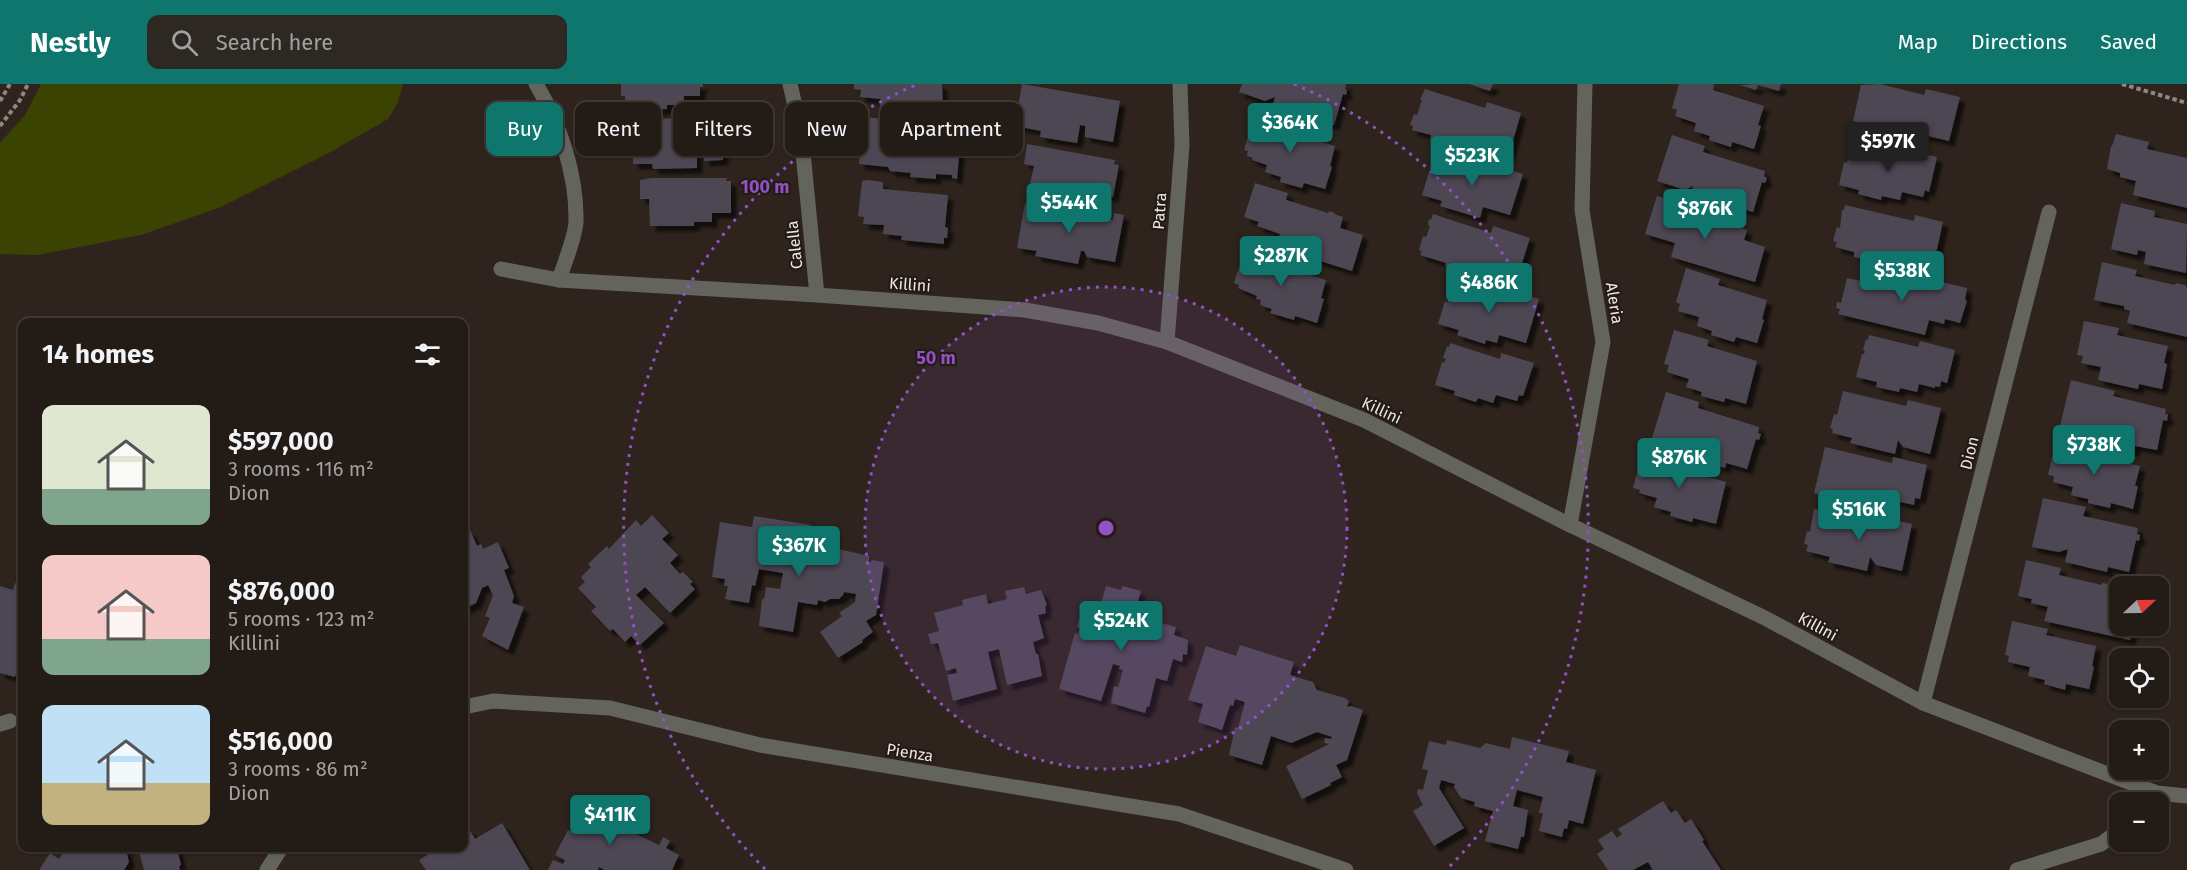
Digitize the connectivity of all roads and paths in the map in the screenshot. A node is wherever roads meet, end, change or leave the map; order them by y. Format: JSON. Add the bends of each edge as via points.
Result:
{"nodes":[{"id":1,"x":10,"y":84,"type":"edge"},
{"id":2,"x":28,"y":84,"type":"edge"},
{"id":3,"x":536,"y":84,"type":"edge"},
{"id":4,"x":790,"y":84,"type":"edge"},
{"id":5,"x":1180,"y":84,"type":"edge"},
{"id":6,"x":1585,"y":84,"type":"edge"},
{"id":7,"x":2122,"y":84,"type":"edge"},
{"id":8,"x":0,"y":101,"type":"edge"},
{"id":9,"x":2187,"y":103,"type":"edge"},
{"id":10,"x":0,"y":126,"type":"edge"},
{"id":11,"x":2049,"y":212,"type":"dead end"},
{"id":12,"x":501,"y":268,"type":"dead end"},
{"id":13,"x":559,"y":280,"type":"junction"},
{"id":14,"x":817,"y":295,"type":"junction"},
{"id":15,"x":1167,"y":342,"type":"junction"},
{"id":16,"x":1570,"y":525,"type":"junction"},
{"id":17,"x":1923,"y":703,"type":"junction"},
{"id":18,"x":468,"y":706,"type":"edge"},
{"id":19,"x":2138,"y":792,"type":"edge"},
{"id":20,"x":2187,"y":796,"type":"edge"},
{"id":21,"x":2169,"y":797,"type":"edge"},
{"id":22,"x":2109,"y":838,"type":"edge"},
{"id":23,"x":278,"y":852,"type":"edge"},
{"id":24,"x":267,"y":870,"type":"edge"},
{"id":25,"x":1346,"y":870,"type":"edge"},
{"id":26,"x":2017,"y":870,"type":"edge"}],
"edges":[{"from":1,"to":8,"type":"path"},
{"from":2,"to":10,"type":"path"},
{"from":3,"to":13,"type":"street","via":[[566,150],[572,184],[576,224]]},
{"from":4,"to":14,"type":"street","name":"Calella","via":[[801,132]]},
{"from":5,"to":15,"type":"street","name":"Patra","via":[[1182,145]]},
{"from":6,"to":16,"type":"street","name":"Aleria","via":[[1582,210],[1603,342]]},
{"from":7,"to":9,"type":"path"},
{"from":11,"to":17,"type":"street","name":"Dion"},
{"from":12,"to":13,"type":"street","name":"Killini"},
{"from":13,"to":14,"type":"street","name":"Killini"},
{"from":14,"to":15,"type":"street","name":"Killini","via":[[1026,310],[1098,323]]},
{"from":15,"to":16,"type":"street","name":"Killini","via":[[1364,420]]},
{"from":16,"to":17,"type":"street","name":"Killini","via":[[1763,616]]},
{"from":17,"to":19,"type":"street","name":"Killini"},
{"from":18,"to":25,"type":"street","name":"Pienza","via":[[493,701],[610,708],[760,745],[1179,814]]},
{"from":20,"to":21,"type":"street","name":"Killini"},
{"from":22,"to":26,"type":"street"},
{"from":23,"to":24,"type":"street"}]}
